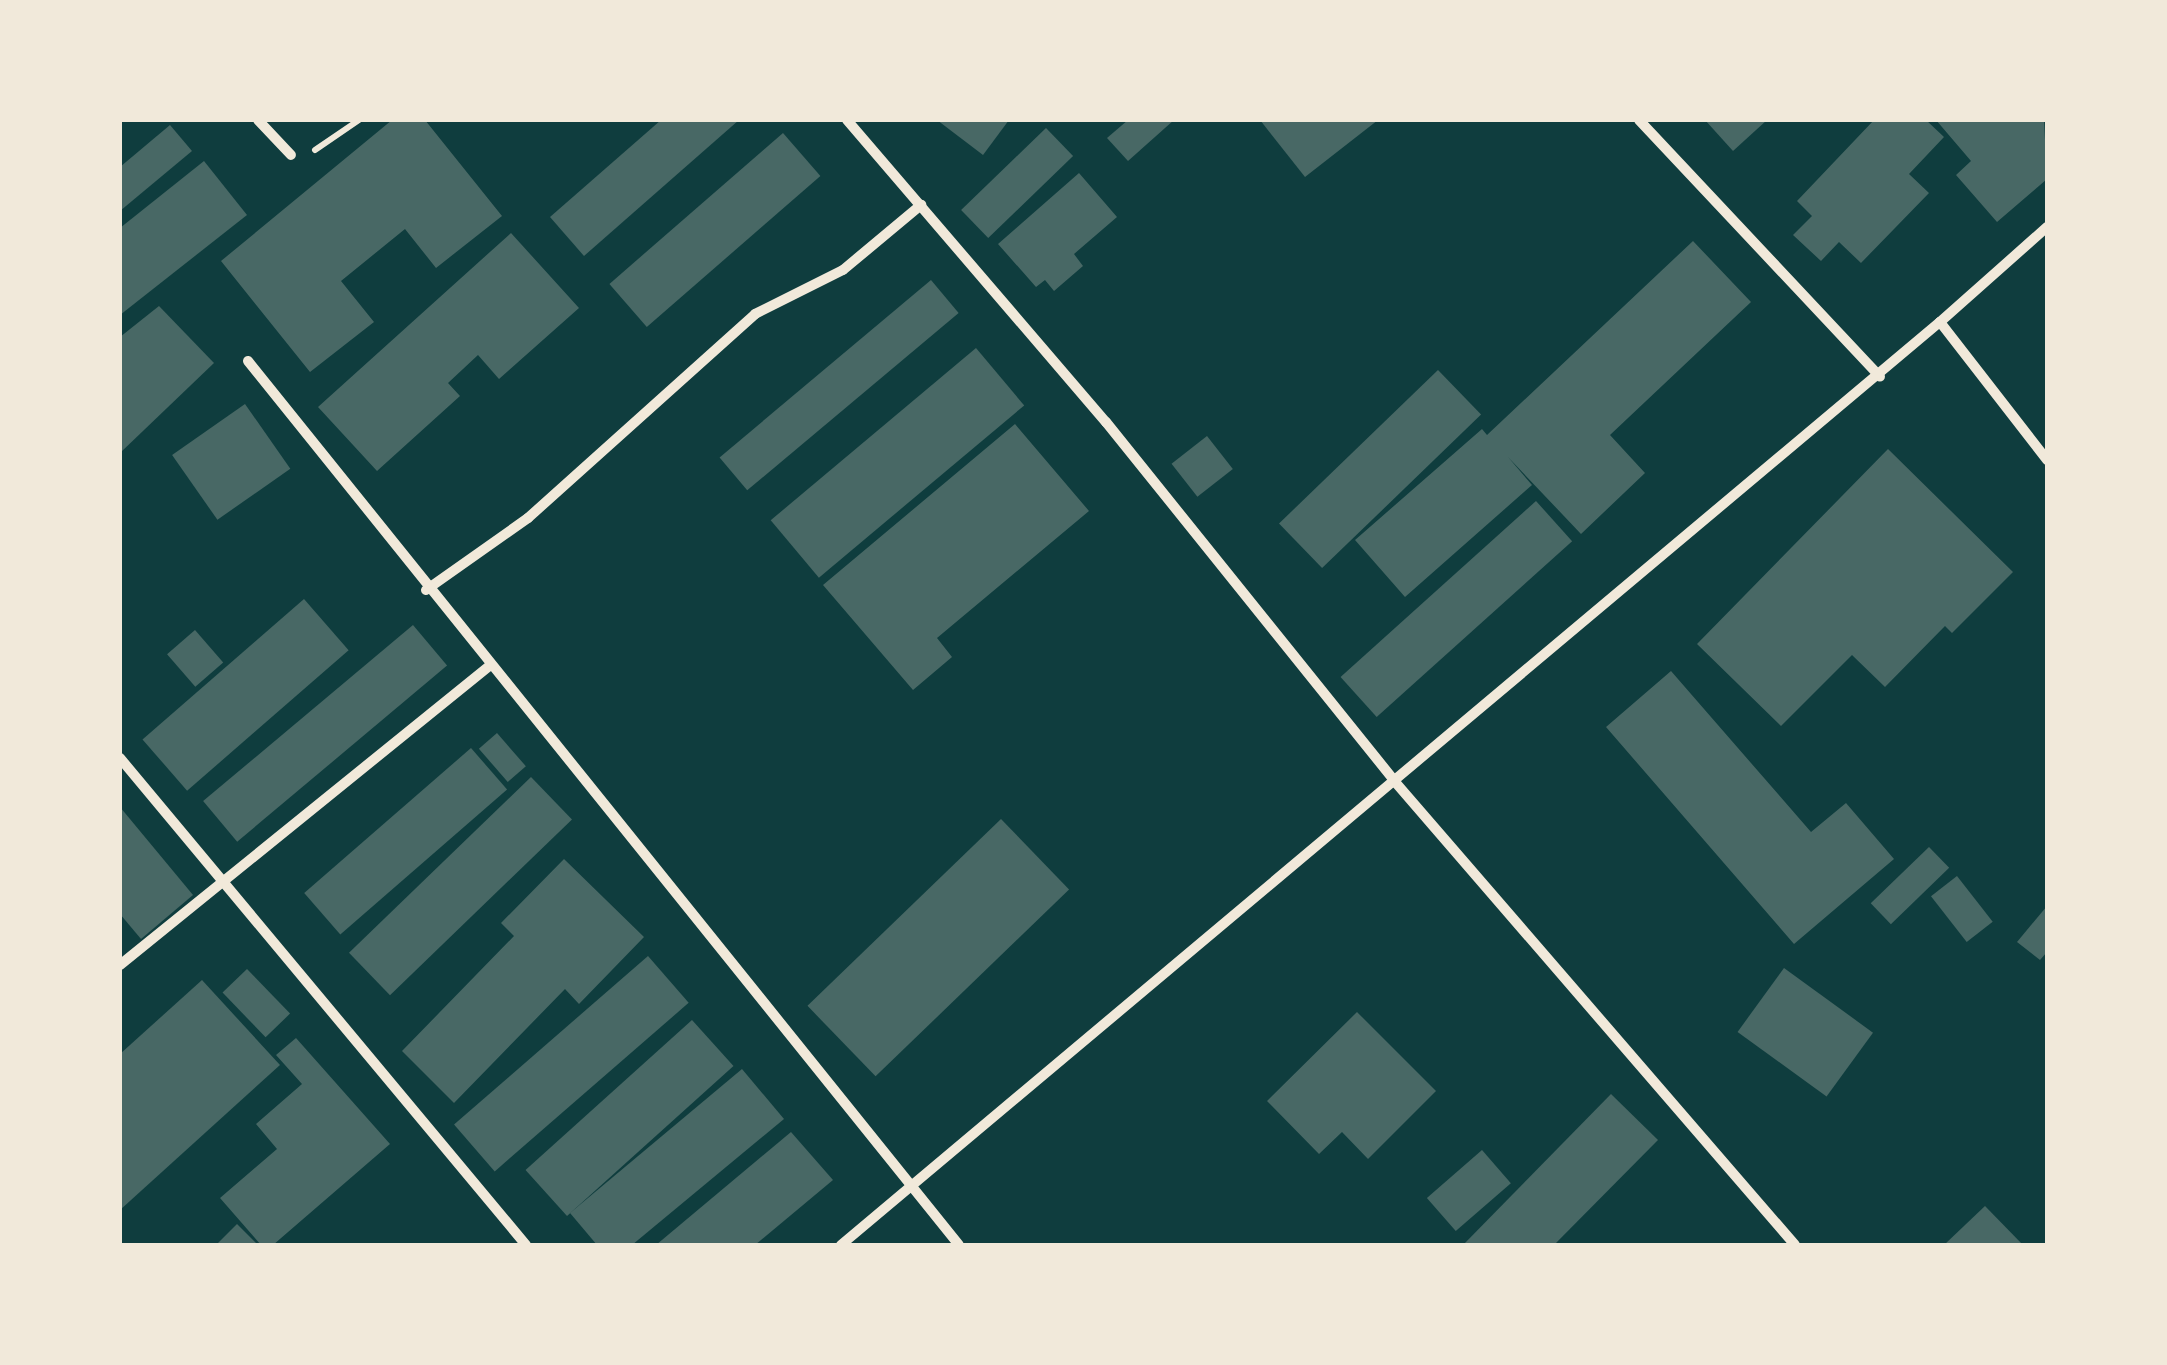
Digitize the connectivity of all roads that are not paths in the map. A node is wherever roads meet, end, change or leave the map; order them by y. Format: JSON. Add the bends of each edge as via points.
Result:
{"nodes":[{"id":1,"x":258,"y":120,"type":"edge"},
{"id":2,"x":847,"y":120,"type":"edge"},
{"id":3,"x":1639,"y":120,"type":"edge"},
{"id":4,"x":291,"y":155,"type":"road end"},
{"id":5,"x":920,"y":206,"type":"junction"},
{"id":6,"x":2047,"y":227,"type":"edge"},
{"id":7,"x":1940,"y":322,"type":"junction"},
{"id":8,"x":248,"y":361,"type":"dead end"},
{"id":9,"x":1880,"y":377,"type":"junction"},
{"id":10,"x":2047,"y":460,"type":"edge"},
{"id":11,"x":426,"y":590,"type":"junction"},
{"id":12,"x":491,"y":665,"type":"junction"},
{"id":13,"x":120,"y":758,"type":"edge"},
{"id":14,"x":1396,"y":783,"type":"junction"},
{"id":15,"x":224,"y":882,"type":"junction"},
{"id":16,"x":120,"y":964,"type":"edge"},
{"id":17,"x":910,"y":1185,"type":"junction"},
{"id":18,"x":526,"y":1245,"type":"edge"},
{"id":19,"x":841,"y":1245,"type":"edge"},
{"id":20,"x":959,"y":1245,"type":"edge"},
{"id":21,"x":1795,"y":1245,"type":"edge"}],
"edges":[{"from":1,"to":4,"type":"street"},
{"from":2,"to":5,"type":"street"},
{"from":3,"to":9,"type":"street"},
{"from":5,"to":11,"type":"street","via":[[843,270],[755,314],[528,518]]},
{"from":5,"to":14,"type":"street","via":[[1106,422]]},
{"from":6,"to":7,"type":"street"},
{"from":7,"to":9,"type":"street"},
{"from":7,"to":10,"type":"street"},
{"from":8,"to":11,"type":"street"},
{"from":9,"to":14,"type":"street"},
{"from":11,"to":12,"type":"street"},
{"from":12,"to":15,"type":"street"},
{"from":12,"to":17,"type":"street"},
{"from":13,"to":15,"type":"street"},
{"from":14,"to":17,"type":"street"},
{"from":14,"to":21,"type":"street"},
{"from":15,"to":16,"type":"street"},
{"from":15,"to":18,"type":"street"},
{"from":17,"to":19,"type":"street"},
{"from":17,"to":20,"type":"street"}]}
